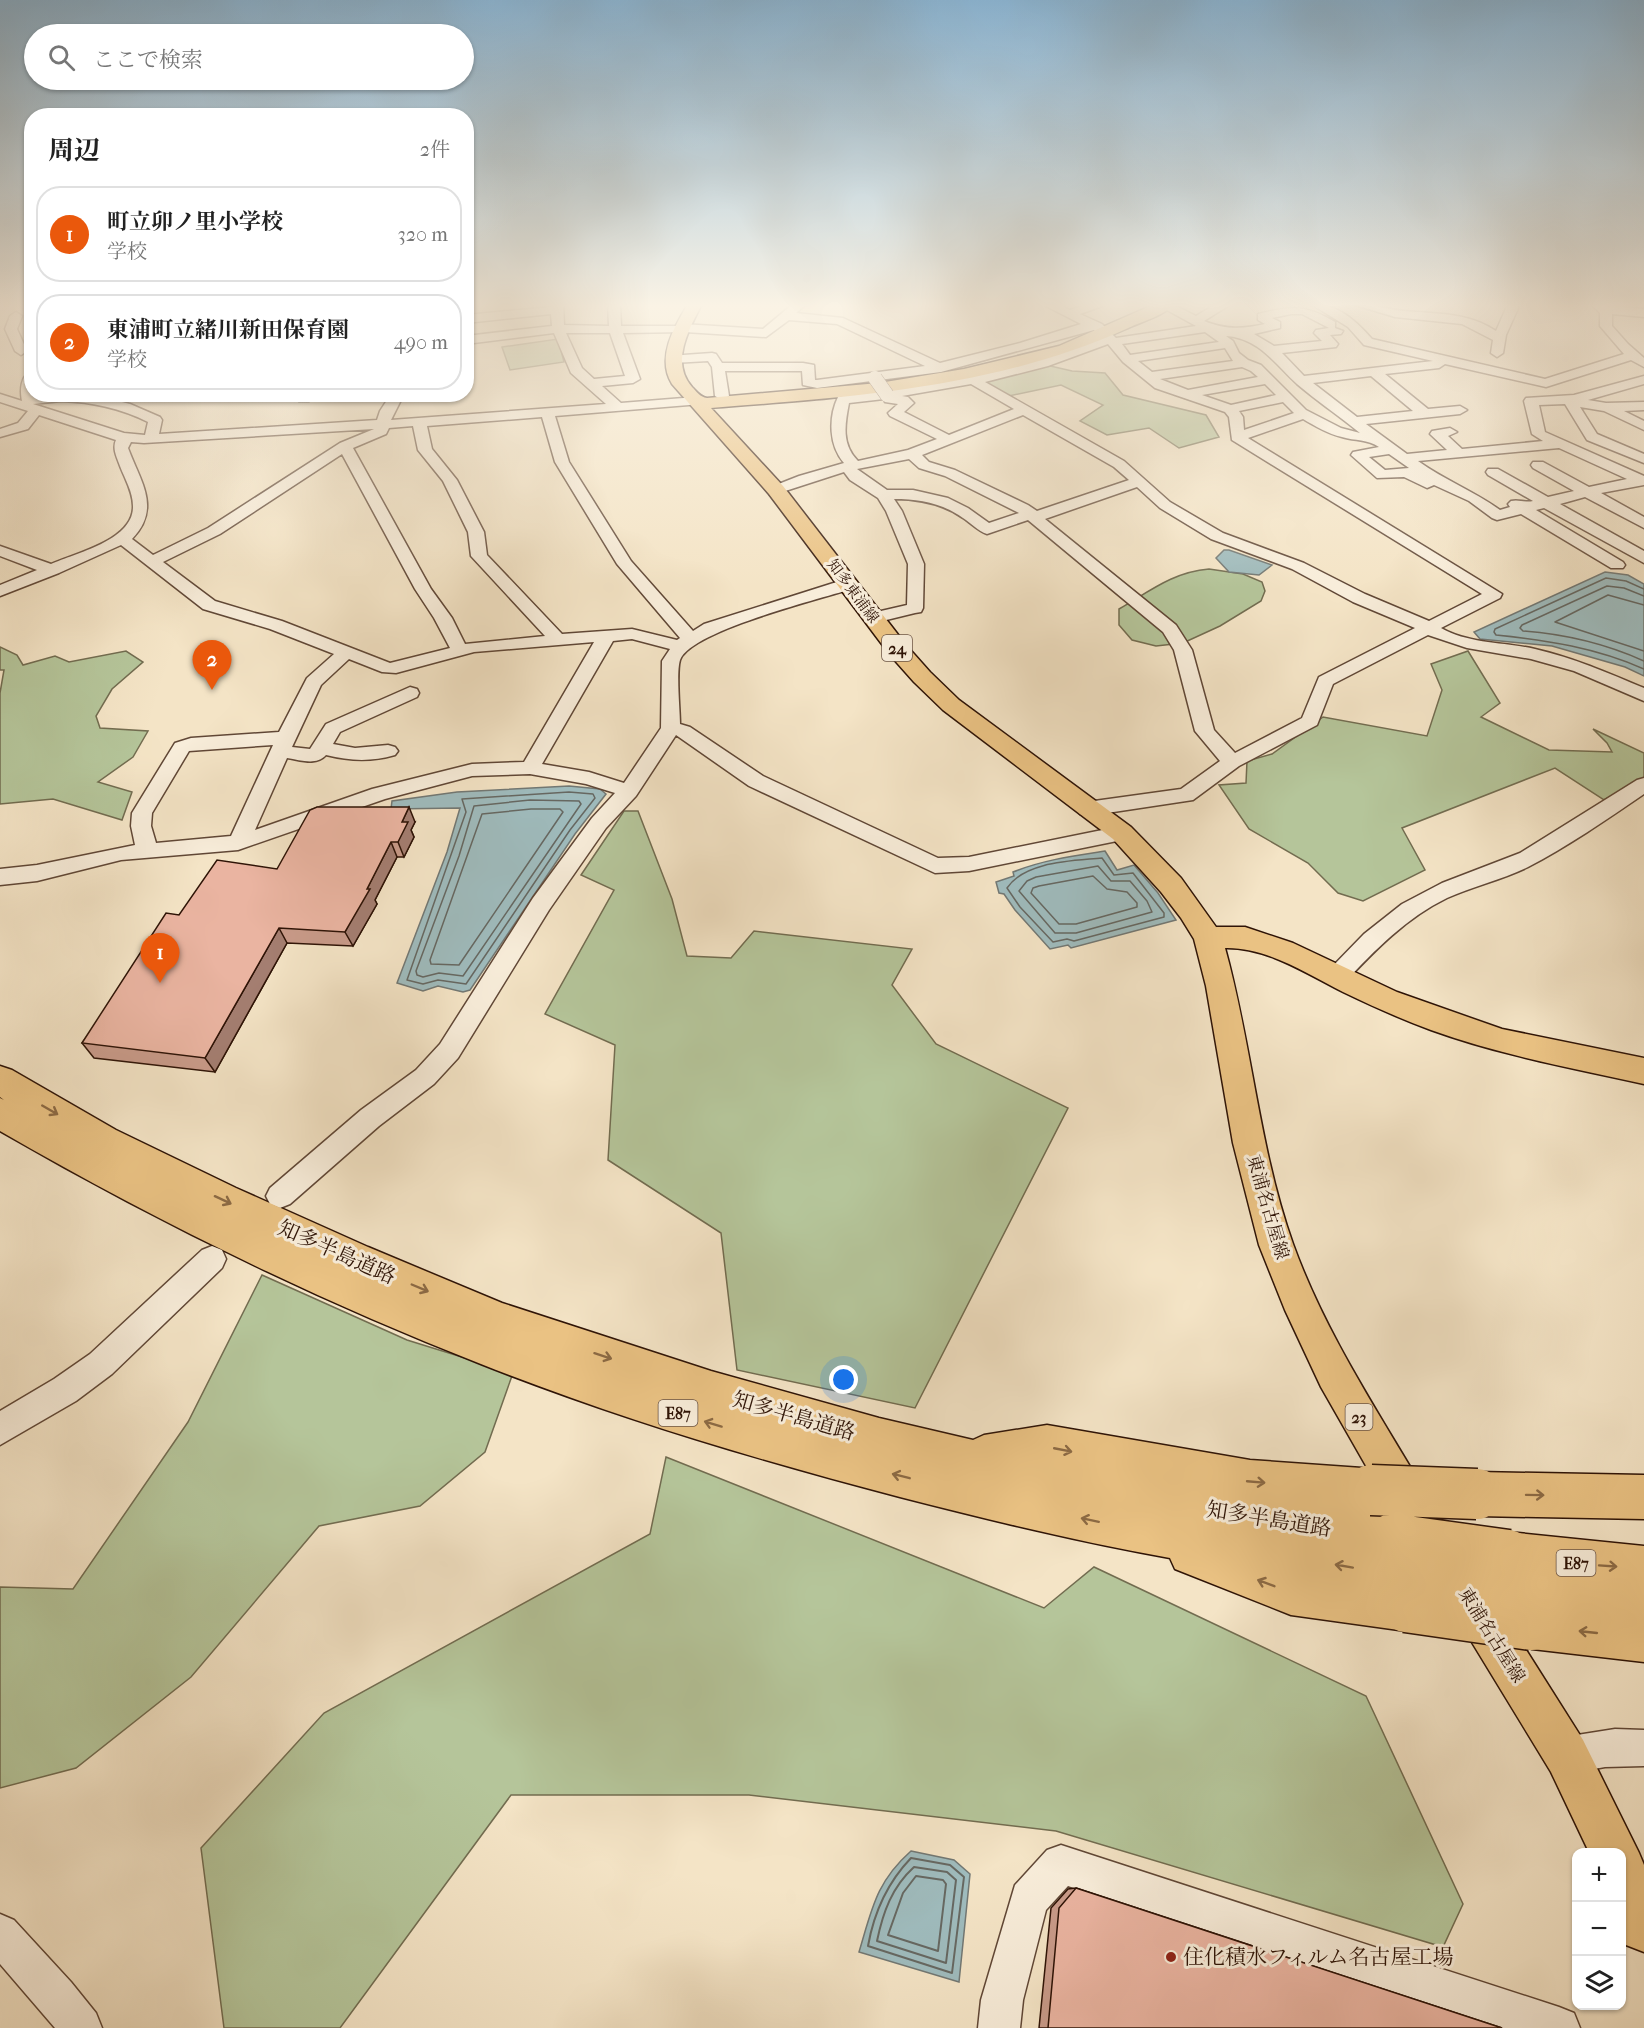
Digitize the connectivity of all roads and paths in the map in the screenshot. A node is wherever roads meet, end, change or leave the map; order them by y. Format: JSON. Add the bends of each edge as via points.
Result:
{"nodes":[{"id":1,"x":3,"y":399,"type":"edge"},
{"id":2,"x":609,"y":399,"type":"edge"},
{"id":3,"x":694,"y":399,"type":"edge"},
{"id":4,"x":701,"y":399,"type":"edge"},
{"id":5,"x":763,"y":399,"type":"edge"},
{"id":6,"x":854,"y":399,"type":"edge"},
{"id":7,"x":896,"y":399,"type":"edge"},
{"id":8,"x":909,"y":399,"type":"edge"},
{"id":9,"x":1004,"y":399,"type":"edge"},
{"id":10,"x":1202,"y":399,"type":"edge"},
{"id":11,"x":1280,"y":399,"type":"edge"},
{"id":12,"x":1290,"y":399,"type":"edge"},
{"id":13,"x":1325,"y":399,"type":"edge"},
{"id":14,"x":1407,"y":399,"type":"edge"},
{"id":15,"x":1552,"y":399,"type":"edge"},
{"id":16,"x":1578,"y":399,"type":"edge"},
{"id":17,"x":696,"y":401,"type":"junction"},
{"id":18,"x":904,"y":401,"type":"junction"},
{"id":19,"x":1570,"y":401,"type":"junction"},
{"id":20,"x":29,"y":402,"type":"edge"},
{"id":21,"x":46,"y":402,"type":"edge"},
{"id":22,"x":101,"y":402,"type":"edge"},
{"id":23,"x":393,"y":402,"type":"edge"},
{"id":24,"x":1554,"y":403,"type":"junction"},
{"id":25,"x":30,"y":405,"type":"junction"},
{"id":26,"x":1644,"y":406,"type":"edge"},
{"id":27,"x":618,"y":407,"type":"junction"},
{"id":28,"x":1606,"y":407,"type":"junction"},
{"id":29,"x":1230,"y":409,"type":"junction"},
{"id":30,"x":1024,"y":410,"type":"junction"},
{"id":31,"x":1460,"y":410,"type":"dead end"},
{"id":32,"x":547,"y":411,"type":"junction"},
{"id":33,"x":1303,"y":413,"type":"junction"},
{"id":34,"x":1425,"y":414,"type":"junction"},
{"id":35,"x":1354,"y":421,"type":"junction"},
{"id":36,"x":420,"y":422,"type":"junction"},
{"id":37,"x":383,"y":423,"type":"junction"},
{"id":38,"x":1644,"y":426,"type":"edge"},
{"id":39,"x":1450,"y":432,"type":"dead end"},
{"id":40,"x":0,"y":433,"type":"edge"},
{"id":41,"x":1238,"y":437,"type":"junction"},
{"id":42,"x":1374,"y":437,"type":"junction"},
{"id":43,"x":127,"y":438,"type":"junction"},
{"id":44,"x":151,"y":438,"type":"junction"},
{"id":45,"x":949,"y":440,"type":"junction"},
{"id":46,"x":1559,"y":444,"type":"junction"},
{"id":47,"x":345,"y":446,"type":"junction"},
{"id":48,"x":1392,"y":449,"type":"junction"},
{"id":49,"x":1459,"y":453,"type":"junction"},
{"id":50,"x":912,"y":454,"type":"junction"},
{"id":51,"x":1406,"y":458,"type":"junction"},
{"id":52,"x":1644,"y":459,"type":"edge"},
{"id":53,"x":1538,"y":465,"type":"dead end"},
{"id":54,"x":850,"y":466,"type":"junction"},
{"id":55,"x":1493,"y":472,"type":"dead end"},
{"id":56,"x":1644,"y":481,"type":"edge"},
{"id":57,"x":1138,"y":482,"type":"junction"},
{"id":58,"x":776,"y":490,"type":"junction"},
{"id":59,"x":1458,"y":492,"type":"junction"},
{"id":60,"x":1588,"y":493,"type":"junction"},
{"id":61,"x":884,"y":495,"type":"junction"},
{"id":62,"x":1507,"y":499,"type":"dead end"},
{"id":63,"x":1547,"y":502,"type":"junction"},
{"id":64,"x":1523,"y":508,"type":"junction"},
{"id":65,"x":1033,"y":516,"type":"junction"},
{"id":66,"x":1644,"y":523,"type":"edge"},
{"id":67,"x":123,"y":539,"type":"junction"},
{"id":68,"x":0,"y":550,"type":"edge"},
{"id":69,"x":1644,"y":558,"type":"edge"},
{"id":70,"x":28,"y":561,"type":"junction"},
{"id":71,"x":153,"y":561,"type":"junction"},
{"id":72,"x":1617,"y":565,"type":"dead end"},
{"id":73,"x":9,"y":568,"type":"dead end"},
{"id":74,"x":53,"y":570,"type":"junction"},
{"id":75,"x":849,"y":585,"type":"junction"},
{"id":76,"x":0,"y":591,"type":"edge"},
{"id":77,"x":874,"y":618,"type":"junction"},
{"id":78,"x":1429,"y":628,"type":"junction"},
{"id":79,"x":606,"y":637,"type":"junction"},
{"id":80,"x":558,"y":640,"type":"junction"},
{"id":81,"x":685,"y":642,"type":"junction"},
{"id":82,"x":459,"y":650,"type":"junction"},
{"id":83,"x":348,"y":651,"type":"junction"},
{"id":84,"x":410,"y":693,"type":"dead end"},
{"id":85,"x":1644,"y":695,"type":"edge"},
{"id":86,"x":671,"y":728,"type":"junction"},
{"id":87,"x":284,"y":745,"type":"junction"},
{"id":88,"x":322,"y":747,"type":"junction"},
{"id":89,"x":388,"y":751,"type":"dead end"},
{"id":90,"x":1232,"y":762,"type":"junction"},
{"id":91,"x":530,"y":768,"type":"junction"},
{"id":92,"x":1644,"y":785,"type":"edge"},
{"id":93,"x":629,"y":791,"type":"junction"},
{"id":94,"x":1087,"y":809,"type":"junction"},
{"id":95,"x":1122,"y":833,"type":"junction"},
{"id":96,"x":238,"y":843,"type":"junction"},
{"id":97,"x":147,"y":850,"type":"junction"},
{"id":98,"x":0,"y":877,"type":"edge"},
{"id":99,"x":1208,"y":938,"type":"junction"},
{"id":100,"x":1337,"y":976,"type":"junction"},
{"id":101,"x":1644,"y":1071,"type":"edge"},
{"id":102,"x":0,"y":1080,"type":"edge"},
{"id":103,"x":0,"y":1113,"type":"edge"},
{"id":104,"x":280,"y":1196,"type":"dead end"},
{"id":105,"x":212,"y":1259,"type":"dead end"},
{"id":106,"x":0,"y":1430,"type":"edge"},
{"id":107,"x":964,"y":1460,"type":"junction"},
{"id":108,"x":1644,"y":1497,"type":"edge"},
{"id":109,"x":1644,"y":1569,"type":"edge"},
{"id":110,"x":1400,"y":1574,"type":"junction"},
{"id":111,"x":1520,"y":1590,"type":"junction"},
{"id":112,"x":1644,"y":1603,"type":"edge"},
{"id":113,"x":1644,"y":1638,"type":"edge"},
{"id":114,"x":1644,"y":1748,"type":"edge"},
{"id":115,"x":1567,"y":1756,"type":"junction"},
{"id":116,"x":1612,"y":1848,"type":"edge"},
{"id":117,"x":1626,"y":1880,"type":"edge"},
{"id":118,"x":1644,"y":1927,"type":"edge"},
{"id":119,"x":0,"y":1934,"type":"edge"},
{"id":120,"x":81,"y":2028,"type":"edge"},
{"id":121,"x":999,"y":2028,"type":"edge"},
{"id":122,"x":1559,"y":2028,"type":"edge"}],
"edges":[{"from":1,"to":25,"type":"street"},
{"from":2,"to":27,"type":"street"},
{"from":3,"to":17,"type":"main road","name":"知多東浦線","number":"24"},
{"from":4,"to":17,"type":"main road"},
{"from":5,"to":17,"type":"main road"},
{"from":6,"to":54,"type":"street","via":[[843,400],[836,433]]},
{"from":7,"to":18,"type":"street"},
{"from":8,"to":18,"type":"street"},
{"from":9,"to":30,"type":"street"},
{"from":10,"to":29,"type":"street"},
{"from":11,"to":29,"type":"street"},
{"from":12,"to":33,"type":"street"},
{"from":13,"to":35,"type":"street"},
{"from":14,"to":34,"type":"street"},
{"from":15,"to":24,"type":"street"},
{"from":16,"to":19,"type":"street"},
{"from":17,"to":27,"type":"street"},
{"from":17,"to":58,"type":"main road","name":"知多東浦線","number":"24"},
{"from":18,"to":45,"type":"street","via":[[907,403],[895,412]]},
{"from":19,"to":24,"type":"street"},
{"from":19,"to":28,"type":"street"},
{"from":19,"to":52,"type":"street","via":[[1592,437]]},
{"from":20,"to":25,"type":"street"},
{"from":21,"to":25,"type":"street"},
{"from":22,"to":44,"type":"street","via":[[155,420]]},
{"from":23,"to":37,"type":"street"},
{"from":24,"to":46,"type":"street","via":[[1531,401],[1539,434]]},
{"from":25,"to":40,"type":"street","via":[[23,426]]},
{"from":25,"to":43,"type":"street"},
{"from":26,"to":28,"type":"street"},
{"from":27,"to":32,"type":"street"},
{"from":28,"to":38,"type":"street"},
{"from":29,"to":41,"type":"street","via":[[1236,417]]},
{"from":30,"to":45,"type":"street"},
{"from":30,"to":57,"type":"street","via":[[1119,464]]},
{"from":31,"to":34,"type":"street"},
{"from":32,"to":36,"type":"street"},
{"from":32,"to":81,"type":"street","via":[[562,462],[625,564]]},
{"from":33,"to":41,"type":"street"},
{"from":33,"to":42,"type":"street","via":[[1355,437]]},
{"from":34,"to":35,"type":"street"},
{"from":35,"to":42,"type":"street"},
{"from":36,"to":37,"type":"street"},
{"from":36,"to":80,"type":"street","via":[[425,450],[450,480],[476,532],[479,556]]},
{"from":37,"to":44,"type":"street"},
{"from":37,"to":47,"type":"street","via":[[381,431]]},
{"from":39,"to":49,"type":"street","via":[[1437,434]]},
{"from":41,"to":78,"type":"street","via":[[1494,594]]},
{"from":42,"to":48,"type":"street"},
{"from":43,"to":44,"type":"street"},
{"from":43,"to":67,"type":"street","via":[[121,448],[142,511],[136,527]]},
{"from":45,"to":50,"type":"street"},
{"from":46,"to":49,"type":"street"},
{"from":46,"to":56,"type":"street"},
{"from":47,"to":71,"type":"street","via":[[214,531]]},
{"from":47,"to":82,"type":"street"},
{"from":48,"to":51,"type":"street"},
{"from":48,"to":59,"type":"street","via":[[1358,455],[1382,475],[1406,472],[1420,482]]},
{"from":49,"to":51,"type":"street"},
{"from":50,"to":54,"type":"street"},
{"from":50,"to":65,"type":"street","via":[[924,465],[950,473]]},
{"from":51,"to":59,"type":"street","via":[[1434,480]]},
{"from":53,"to":60,"type":"street"},
{"from":54,"to":58,"type":"street"},
{"from":54,"to":61,"type":"street","via":[[855,477]]},
{"from":55,"to":63,"type":"street"},
{"from":56,"to":60,"type":"street"},
{"from":57,"to":65,"type":"street"},
{"from":57,"to":78,"type":"street","via":[[1166,505],[1217,536],[1298,566]]},
{"from":58,"to":75,"type":"main road","name":"知多東浦線","number":"24"},
{"from":59,"to":64,"type":"street","via":[[1497,515]]},
{"from":60,"to":63,"type":"street"},
{"from":60,"to":66,"type":"street"},
{"from":61,"to":65,"type":"street","via":[[950,504],[987,529]]},
{"from":61,"to":77,"type":"street","via":[[916,564],[916,603],[912,610]]},
{"from":62,"to":64,"type":"street"},
{"from":63,"to":64,"type":"street"},
{"from":63,"to":69,"type":"street"},
{"from":64,"to":72,"type":"street"},
{"from":65,"to":90,"type":"street","via":[[1170,629],[1183,650],[1205,731]]},
{"from":67,"to":71,"type":"street"},
{"from":67,"to":74,"type":"street"},
{"from":68,"to":70,"type":"street"},
{"from":70,"to":73,"type":"street"},
{"from":70,"to":74,"type":"street"},
{"from":71,"to":83,"type":"street","via":[[209,605]]},
{"from":74,"to":76,"type":"street"},
{"from":75,"to":77,"type":"main road","name":"知多東浦線","number":"24"},
{"from":75,"to":81,"type":"street","via":[[710,628]]},
{"from":77,"to":94,"type":"main road","name":"知多東浦線","number":"24","via":[[898,650],[951,705]]},
{"from":78,"to":85,"type":"street","via":[[1467,643],[1580,667]]},
{"from":78,"to":90,"type":"street","via":[[1325,681],[1310,721]]},
{"from":79,"to":80,"type":"street"},
{"from":79,"to":81,"type":"street","via":[[632,634]]},
{"from":79,"to":91,"type":"street"},
{"from":80,"to":82,"type":"street"},
{"from":81,"to":86,"type":"street","via":[[670,661]]},
{"from":82,"to":83,"type":"street","via":[[396,668],[381,666]]},
{"from":83,"to":87,"type":"street","via":[[313,682]]},
{"from":84,"to":88,"type":"street","via":[[333,728]]},
{"from":86,"to":93,"type":"street"},
{"from":86,"to":95,"type":"street","via":[[682,731],[756,781],[936,866],[969,864]]},
{"from":87,"to":88,"type":"street","via":[[314,756]]},
{"from":87,"to":96,"type":"street"},
{"from":87,"to":97,"type":"street","via":[[182,747],[142,813]]},
{"from":88,"to":89,"type":"street","via":[[366,756]]},
{"from":90,"to":94,"type":"street","via":[[1186,795]]},
{"from":91,"to":93,"type":"street","via":[[589,778]]},
{"from":91,"to":96,"type":"street","via":[[472,770],[413,785]]},
{"from":92,"to":100,"type":"street","via":[[1527,859],[1439,893],[1397,918],[1375,935]]},
{"from":93,"to":104,"type":"street","via":[[599,823],[541,904],[444,1058]]},
{"from":94,"to":95,"type":"main road","name":"知多東浦線","number":"24"},
{"from":95,"to":99,"type":"main road","name":"知多東浦線","number":"24","via":[[1171,885]]},
{"from":96,"to":97,"type":"street"},
{"from":97,"to":98,"type":"street"},
{"from":99,"to":100,"type":"main road","via":[[1245,936]]},
{"from":99,"to":115,"type":"main road","name":"東浦名古屋線","number":"23","via":[[1265,1209],[1303,1311],[1334,1374],[1397,1483]]},
{"from":100,"to":101,"type":"main road","via":[[1406,1007],[1502,1041]]},
{"from":102,"to":107,"type":"highway","name":"知多半島道路","number":"E87","one_way":true,"via":[[103,1141],[223,1200],[499,1321],[793,1417]]},
{"from":110,"to":103,"type":"highway","name":"知多半島道路","number":"E87","one_way":true,"via":[[1291,1592],[1128,1528],[1013,1504],[700,1420],[485,1346],[336,1284],[204,1222]]},
{"from":105,"to":106,"type":"street","via":[[101,1364]]},
{"from":107,"to":108,"type":"highway","one_way":true,"bridge":true,"via":[[1047,1447],[1250,1482],[1362,1490]]},
{"from":107,"to":110,"type":"highway","name":"知多半島道路","number":"E87","via":[[1126,1496]]},
{"from":111,"to":109,"type":"highway","name":"知多半島道路","number":"E87","one_way":true},
{"from":110,"to":111,"type":"highway","bridge":true},
{"from":110,"to":111,"type":"highway","name":"知多半島道路","number":"E87","bridge":true},
{"from":111,"to":112,"type":"highway","name":"知多半島道路","number":"E87"},
{"from":113,"to":111,"type":"highway","one_way":true},
{"from":114,"to":115,"type":"street","via":[[1617,1746]]},
{"from":115,"to":116,"type":"main road","name":"東浦名古屋線","number":"23"},
{"from":117,"to":118,"type":"main road"},
{"from":119,"to":120,"type":"street"},
{"from":121,"to":122,"type":"street","via":[[1002,2000],[1029,1899],[1061,1864]]}]}
